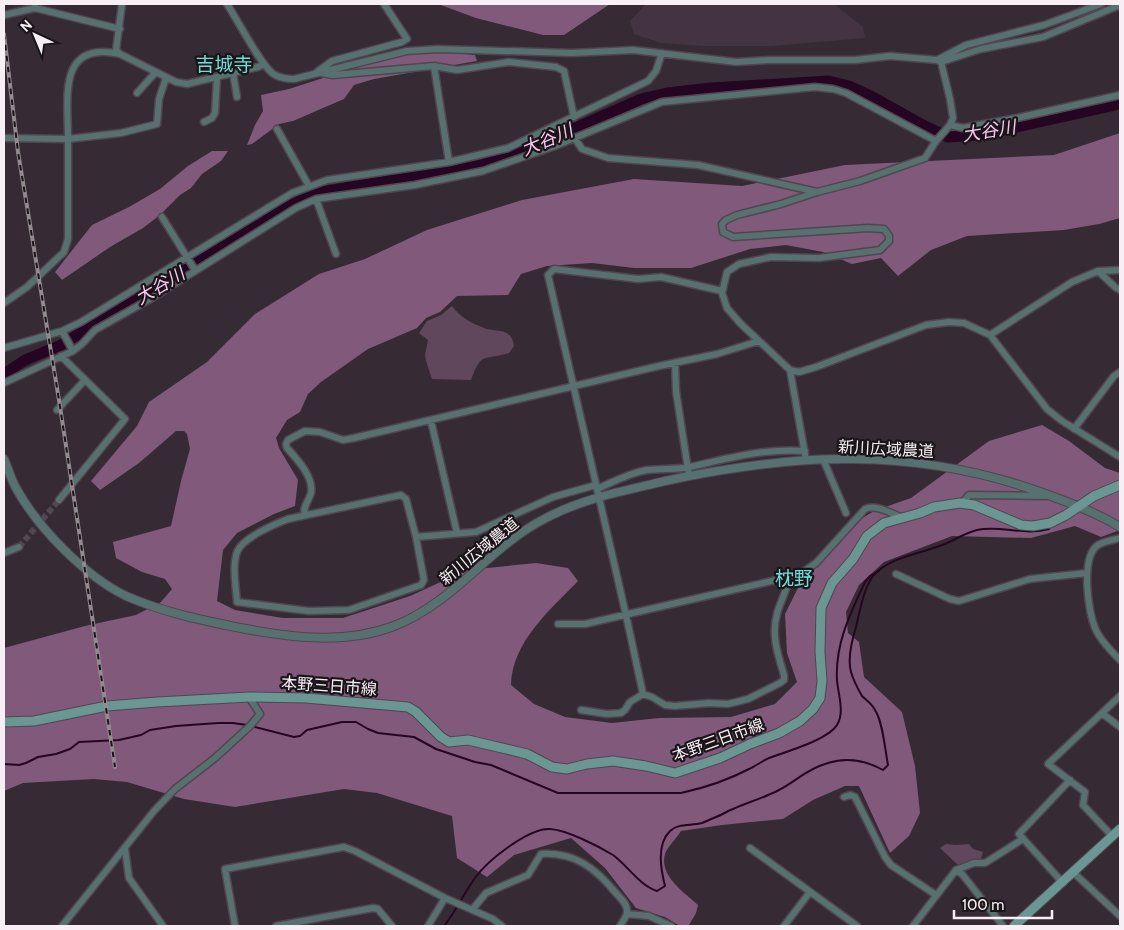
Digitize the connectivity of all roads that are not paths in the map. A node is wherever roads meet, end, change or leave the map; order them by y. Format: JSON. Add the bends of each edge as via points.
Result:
{"nodes":[{"id":1,"x":122,"y":4,"type":"edge"},
{"id":2,"x":228,"y":4,"type":"edge"},
{"id":3,"x":384,"y":4,"type":"edge"},
{"id":4,"x":1101,"y":4,"type":"edge"},
{"id":5,"x":1120,"y":5,"type":"edge"},
{"id":6,"x":35,"y":6,"type":"edge"},
{"id":7,"x":4,"y":15,"type":"edge"},
{"id":8,"x":120,"y":28,"type":"junction"},
{"id":9,"x":662,"y":53,"type":"junction"},
{"id":10,"x":120,"y":54,"type":"junction"},
{"id":11,"x":939,"y":61,"type":"junction"},
{"id":12,"x":264,"y":64,"type":"junction"},
{"id":13,"x":434,"y":66,"type":"junction"},
{"id":14,"x":155,"y":73,"type":"junction"},
{"id":15,"x":233,"y":73,"type":"junction"},
{"id":16,"x":317,"y":74,"type":"junction"},
{"id":17,"x":217,"y":77,"type":"junction"},
{"id":18,"x":166,"y":78,"type":"junction"},
{"id":19,"x":137,"y":93,"type":"dead end"},
{"id":20,"x":1120,"y":95,"type":"edge"},
{"id":21,"x":237,"y":97,"type":"dead end"},
{"id":22,"x":574,"y":117,"type":"junction"},
{"id":23,"x":204,"y":122,"type":"dead end"},
{"id":24,"x":950,"y":125,"type":"junction"},
{"id":25,"x":277,"y":129,"type":"dead end"},
{"id":26,"x":574,"y":137,"type":"junction"},
{"id":27,"x":4,"y":138,"type":"edge"},
{"id":28,"x":68,"y":139,"type":"junction"},
{"id":29,"x":936,"y":141,"type":"junction"},
{"id":30,"x":449,"y":162,"type":"junction"},
{"id":31,"x":309,"y":186,"type":"junction"},
{"id":32,"x":817,"y":192,"type":"junction"},
{"id":33,"x":316,"y":199,"type":"junction"},
{"id":34,"x":162,"y":217,"type":"dead end"},
{"id":35,"x":336,"y":254,"type":"dead end"},
{"id":36,"x":187,"y":257,"type":"junction"},
{"id":37,"x":195,"y":270,"type":"junction"},
{"id":38,"x":1120,"y":270,"type":"edge"},
{"id":39,"x":1098,"y":271,"type":"junction"},
{"id":40,"x":1120,"y":290,"type":"edge"},
{"id":41,"x":722,"y":291,"type":"junction"},
{"id":42,"x":4,"y":303,"type":"edge"},
{"id":43,"x":62,"y":331,"type":"junction"},
{"id":44,"x":990,"y":335,"type":"junction"},
{"id":45,"x":759,"y":341,"type":"junction"},
{"id":46,"x":4,"y":348,"type":"edge"},
{"id":47,"x":73,"y":350,"type":"junction"},
{"id":48,"x":60,"y":356,"type":"junction"},
{"id":49,"x":675,"y":363,"type":"junction"},
{"id":50,"x":790,"y":370,"type":"junction"},
{"id":51,"x":1120,"y":372,"type":"edge"},
{"id":52,"x":85,"y":380,"type":"junction"},
{"id":53,"x":4,"y":383,"type":"edge"},
{"id":54,"x":574,"y":387,"type":"junction"},
{"id":55,"x":57,"y":410,"type":"dead end"},
{"id":56,"x":431,"y":421,"type":"junction"},
{"id":57,"x":1074,"y":428,"type":"junction"},
{"id":58,"x":805,"y":451,"type":"junction"},
{"id":59,"x":1120,"y":457,"type":"edge"},
{"id":60,"x":4,"y":459,"type":"edge"},
{"id":61,"x":823,"y":459,"type":"junction"},
{"id":62,"x":806,"y":460,"type":"junction"},
{"id":63,"x":688,"y":468,"type":"junction"},
{"id":64,"x":689,"y":476,"type":"junction"},
{"id":65,"x":1120,"y":485,"type":"edge"},
{"id":66,"x":597,"y":490,"type":"junction"},
{"id":67,"x":1054,"y":496,"type":"junction"},
{"id":68,"x":59,"y":500,"type":"tunnel mouth"},
{"id":69,"x":962,"y":503,"type":"junction"},
{"id":70,"x":1078,"y":505,"type":"junction"},
{"id":71,"x":846,"y":513,"type":"dead end"},
{"id":72,"x":305,"y":515,"type":"junction"},
{"id":73,"x":901,"y":517,"type":"junction"},
{"id":74,"x":1120,"y":527,"type":"edge"},
{"id":75,"x":457,"y":533,"type":"junction"},
{"id":76,"x":416,"y":537,"type":"junction"},
{"id":77,"x":1120,"y":538,"type":"edge"},
{"id":78,"x":19,"y":547,"type":"tunnel mouth"},
{"id":79,"x":4,"y":553,"type":"edge"},
{"id":80,"x":1087,"y":573,"type":"junction"},
{"id":81,"x":896,"y":574,"type":"dead end"},
{"id":82,"x":789,"y":577,"type":"junction"},
{"id":83,"x":626,"y":615,"type":"junction"},
{"id":84,"x":558,"y":624,"type":"dead end"},
{"id":85,"x":1120,"y":660,"type":"edge"},
{"id":86,"x":643,"y":694,"type":"junction"},
{"id":87,"x":249,"y":696,"type":"junction"},
{"id":88,"x":1120,"y":696,"type":"edge"},
{"id":89,"x":581,"y":710,"type":"dead end"},
{"id":90,"x":1103,"y":714,"type":"junction"},
{"id":91,"x":4,"y":722,"type":"edge"},
{"id":92,"x":1120,"y":727,"type":"edge"},
{"id":93,"x":1070,"y":780,"type":"junction"},
{"id":94,"x":844,"y":797,"type":"dead end"},
{"id":95,"x":1120,"y":829,"type":"edge"},
{"id":96,"x":1113,"y":837,"type":"junction"},
{"id":97,"x":1023,"y":839,"type":"junction"},
{"id":98,"x":750,"y":848,"type":"dead end"},
{"id":99,"x":125,"y":849,"type":"junction"},
{"id":100,"x":956,"y":870,"type":"junction"},
{"id":101,"x":1074,"y":873,"type":"junction"},
{"id":102,"x":1062,"y":883,"type":"junction"},
{"id":103,"x":810,"y":892,"type":"junction"},
{"id":104,"x":936,"y":895,"type":"junction"},
{"id":105,"x":445,"y":898,"type":"junction"},
{"id":106,"x":472,"y":910,"type":"junction"},
{"id":107,"x":627,"y":914,"type":"junction"},
{"id":108,"x":1120,"y":916,"type":"edge"},
{"id":109,"x":62,"y":926,"type":"edge"},
{"id":110,"x":163,"y":926,"type":"edge"},
{"id":111,"x":235,"y":926,"type":"edge"},
{"id":112,"x":276,"y":926,"type":"edge"},
{"id":113,"x":392,"y":926,"type":"edge"},
{"id":114,"x":428,"y":926,"type":"edge"},
{"id":115,"x":502,"y":926,"type":"edge"},
{"id":116,"x":620,"y":926,"type":"edge"},
{"id":117,"x":671,"y":926,"type":"edge"},
{"id":118,"x":784,"y":926,"type":"edge"},
{"id":119,"x":857,"y":926,"type":"edge"},
{"id":120,"x":913,"y":926,"type":"edge"},
{"id":121,"x":1003,"y":926,"type":"edge"},
{"id":122,"x":1014,"y":926,"type":"edge"}],
"edges":[{"from":1,"to":8,"type":"street"},
{"from":2,"to":12,"type":"street"},
{"from":3,"to":16,"type":"street","via":[[406,39],[332,61]]},
{"from":4,"to":11,"type":"street","via":[[1044,25],[966,45]]},
{"from":5,"to":11,"type":"street","via":[[1043,37]]},
{"from":6,"to":7,"type":"street"},
{"from":6,"to":8,"type":"street"},
{"from":8,"to":10,"type":"street","via":[[116,50]]},
{"from":9,"to":11,"type":"street","via":[[736,62],[856,60],[890,56]]},
{"from":9,"to":16,"type":"street","via":[[633,50],[572,53],[407,50]]},
{"from":9,"to":22,"type":"street","via":[[656,71],[648,81]]},
{"from":10,"to":14,"type":"street"},
{"from":10,"to":28,"type":"street","via":[[97,52],[85,56],[73,67],[68,83]]},
{"from":11,"to":24,"type":"street","via":[[950,99]]},
{"from":12,"to":15,"type":"street"},
{"from":12,"to":16,"type":"street","via":[[280,78],[294,80]]},
{"from":13,"to":16,"type":"street","via":[[333,76]]},
{"from":13,"to":22,"type":"street","via":[[457,70],[510,62],[556,67],[564,71]]},
{"from":13,"to":30,"type":"street"},
{"from":14,"to":18,"type":"street"},
{"from":14,"to":19,"type":"street"},
{"from":15,"to":17,"type":"street"},
{"from":15,"to":21,"type":"street"},
{"from":17,"to":18,"type":"street","via":[[187,84]]},
{"from":17,"to":23,"type":"street","via":[[215,113]]},
{"from":18,"to":28,"type":"street","via":[[159,98],[157,124],[121,133]]},
{"from":20,"to":24,"type":"street","via":[[963,128]]},
{"from":22,"to":30,"type":"street","via":[[508,148]]},
{"from":24,"to":29,"type":"street"},
{"from":25,"to":31,"type":"street"},
{"from":26,"to":29,"type":"street","via":[[662,102],[815,87],[846,93]]},
{"from":26,"to":32,"type":"street","via":[[582,149],[608,158],[698,165]]},
{"from":26,"to":33,"type":"street","via":[[483,171]]},
{"from":27,"to":28,"type":"street"},
{"from":28,"to":42,"type":"street","via":[[68,239],[64,252],[27,287]]},
{"from":29,"to":32,"type":"street","via":[[925,158]]},
{"from":30,"to":31,"type":"street","via":[[327,180]]},
{"from":31,"to":36,"type":"street"},
{"from":32,"to":41,"type":"street","via":[[737,215],[722,224],[724,232],[733,237],[744,237],[868,228],[884,229],[889,236],[888,242],[880,250],[819,258],[771,257],[739,264],[727,272]]},
{"from":33,"to":35,"type":"street"},
{"from":33,"to":37,"type":"street"},
{"from":34,"to":36,"type":"street"},
{"from":36,"to":37,"type":"street"},
{"from":36,"to":43,"type":"street"},
{"from":37,"to":47,"type":"street","via":[[96,330]]},
{"from":38,"to":39,"type":"street"},
{"from":39,"to":40,"type":"street"},
{"from":39,"to":44,"type":"street","via":[[1072,282]]},
{"from":41,"to":45,"type":"street","via":[[727,308]]},
{"from":41,"to":54,"type":"street","via":[[661,277],[638,279],[554,268],[548,274]]},
{"from":43,"to":46,"type":"street"},
{"from":43,"to":47,"type":"street"},
{"from":44,"to":50,"type":"street","via":[[964,323],[926,325],[816,367],[799,372]]},
{"from":44,"to":57,"type":"street","via":[[1047,408]]},
{"from":45,"to":49,"type":"street"},
{"from":45,"to":50,"type":"street"},
{"from":47,"to":48,"type":"street"},
{"from":48,"to":52,"type":"street"},
{"from":48,"to":53,"type":"street"},
{"from":49,"to":54,"type":"street"},
{"from":49,"to":63,"type":"street"},
{"from":50,"to":58,"type":"street"},
{"from":51,"to":57,"type":"street"},
{"from":52,"to":55,"type":"street"},
{"from":52,"to":68,"type":"street","via":[[126,419]]},
{"from":54,"to":56,"type":"street"},
{"from":54,"to":66,"type":"street"},
{"from":56,"to":72,"type":"street","via":[[343,440],[305,431],[288,440],[287,448],[310,481],[311,493],[304,508]]},
{"from":56,"to":75,"type":"street"},
{"from":57,"to":59,"type":"street"},
{"from":58,"to":62,"type":"street"},
{"from":58,"to":63,"type":"street","via":[[743,454]]},
{"from":60,"to":66,"type":"street","name":"新川広域農道","via":[[33,514],[61,547],[90,573],[123,594],[190,618],[320,639],[357,636],[393,627],[444,598],[514,537]]},
{"from":61,"to":62,"type":"street","name":"新川広域農道"},
{"from":61,"to":67,"type":"street","name":"新川広域農道","via":[[861,458],[938,465],[1019,484]]},
{"from":61,"to":71,"type":"street"},
{"from":62,"to":64,"type":"street","name":"新川広域農道"},
{"from":63,"to":64,"type":"street"},
{"from":63,"to":66,"type":"street","via":[[648,470]]},
{"from":64,"to":66,"type":"street","name":"新川広域農道"},
{"from":65,"to":70,"type":"main road","name":"本野三日市線"},
{"from":66,"to":75,"type":"street","via":[[553,497],[476,532]]},
{"from":66,"to":83,"type":"street"},
{"from":67,"to":69,"type":"street","via":[[969,495]]},
{"from":67,"to":70,"type":"street","name":"新川広域農道"},
{"from":69,"to":70,"type":"main road","name":"本野三日市線","via":[[1021,525],[1033,526],[1050,523]]},
{"from":69,"to":73,"type":"main road","name":"本野三日市線"},
{"from":70,"to":74,"type":"street","name":"新川広域農道"},
{"from":72,"to":76,"type":"street","via":[[401,495],[406,499]]},
{"from":72,"to":76,"type":"street","via":[[288,518],[244,542],[237,551],[235,566],[237,602],[309,611],[349,610],[421,585],[424,580]]},
{"from":73,"to":82,"type":"street","via":[[878,508],[865,509],[816,563]]},
{"from":73,"to":87,"type":"main road","name":"本野三日市線","via":[[884,523],[867,536],[853,559],[832,583],[822,608],[822,681],[820,698],[813,709],[779,733],[676,773],[613,761],[567,769],[552,767],[527,754],[468,740],[449,742],[408,707]]},
{"from":75,"to":76,"type":"street"},
{"from":77,"to":80,"type":"street","via":[[1098,545],[1092,553]]},
{"from":78,"to":79,"type":"street"},
{"from":80,"to":81,"type":"street","via":[[1030,579],[959,601]]},
{"from":80,"to":85,"type":"street","via":[[1096,630]]},
{"from":82,"to":83,"type":"street"},
{"from":82,"to":86,"type":"street","via":[[774,631],[784,680],[748,699],[728,704],[665,705]]},
{"from":83,"to":84,"type":"street","via":[[585,624]]},
{"from":83,"to":86,"type":"street"},
{"from":86,"to":89,"type":"street","via":[[621,713]]},
{"from":87,"to":91,"type":"main road","name":"本野三日市線","via":[[107,706],[34,721]]},
{"from":87,"to":99,"type":"street","via":[[260,714],[215,758],[175,789]]},
{"from":88,"to":90,"type":"street"},
{"from":90,"to":92,"type":"street"},
{"from":90,"to":93,"type":"street","via":[[1048,764]]},
{"from":93,"to":96,"type":"street","via":[[1085,792],[1083,805]]},
{"from":93,"to":97,"type":"street","via":[[1019,834]]},
{"from":94,"to":104,"type":"street","via":[[856,797],[891,865]]},
{"from":95,"to":96,"type":"main road"},
{"from":96,"to":101,"type":"main road"},
{"from":97,"to":100,"type":"street","via":[[986,862]]},
{"from":97,"to":102,"type":"street"},
{"from":98,"to":103,"type":"street"},
{"from":99,"to":109,"type":"street"},
{"from":99,"to":110,"type":"street","via":[[129,878]]},
{"from":100,"to":104,"type":"street"},
{"from":100,"to":121,"type":"street"},
{"from":101,"to":102,"type":"main road"},
{"from":101,"to":108,"type":"street"},
{"from":102,"to":122,"type":"main road"},
{"from":103,"to":118,"type":"street"},
{"from":103,"to":119,"type":"street"},
{"from":104,"to":120,"type":"street"},
{"from":105,"to":106,"type":"street"},
{"from":105,"to":111,"type":"street","via":[[344,847],[225,869]]},
{"from":105,"to":114,"type":"street"},
{"from":106,"to":107,"type":"street","via":[[486,893],[528,875],[541,854],[548,853],[580,860],[601,876],[626,906]]},
{"from":106,"to":115,"type":"street"},
{"from":107,"to":116,"type":"street"},
{"from":107,"to":117,"type":"street","via":[[649,916]]},
{"from":112,"to":113,"type":"street","via":[[373,908],[378,909]]}]}
